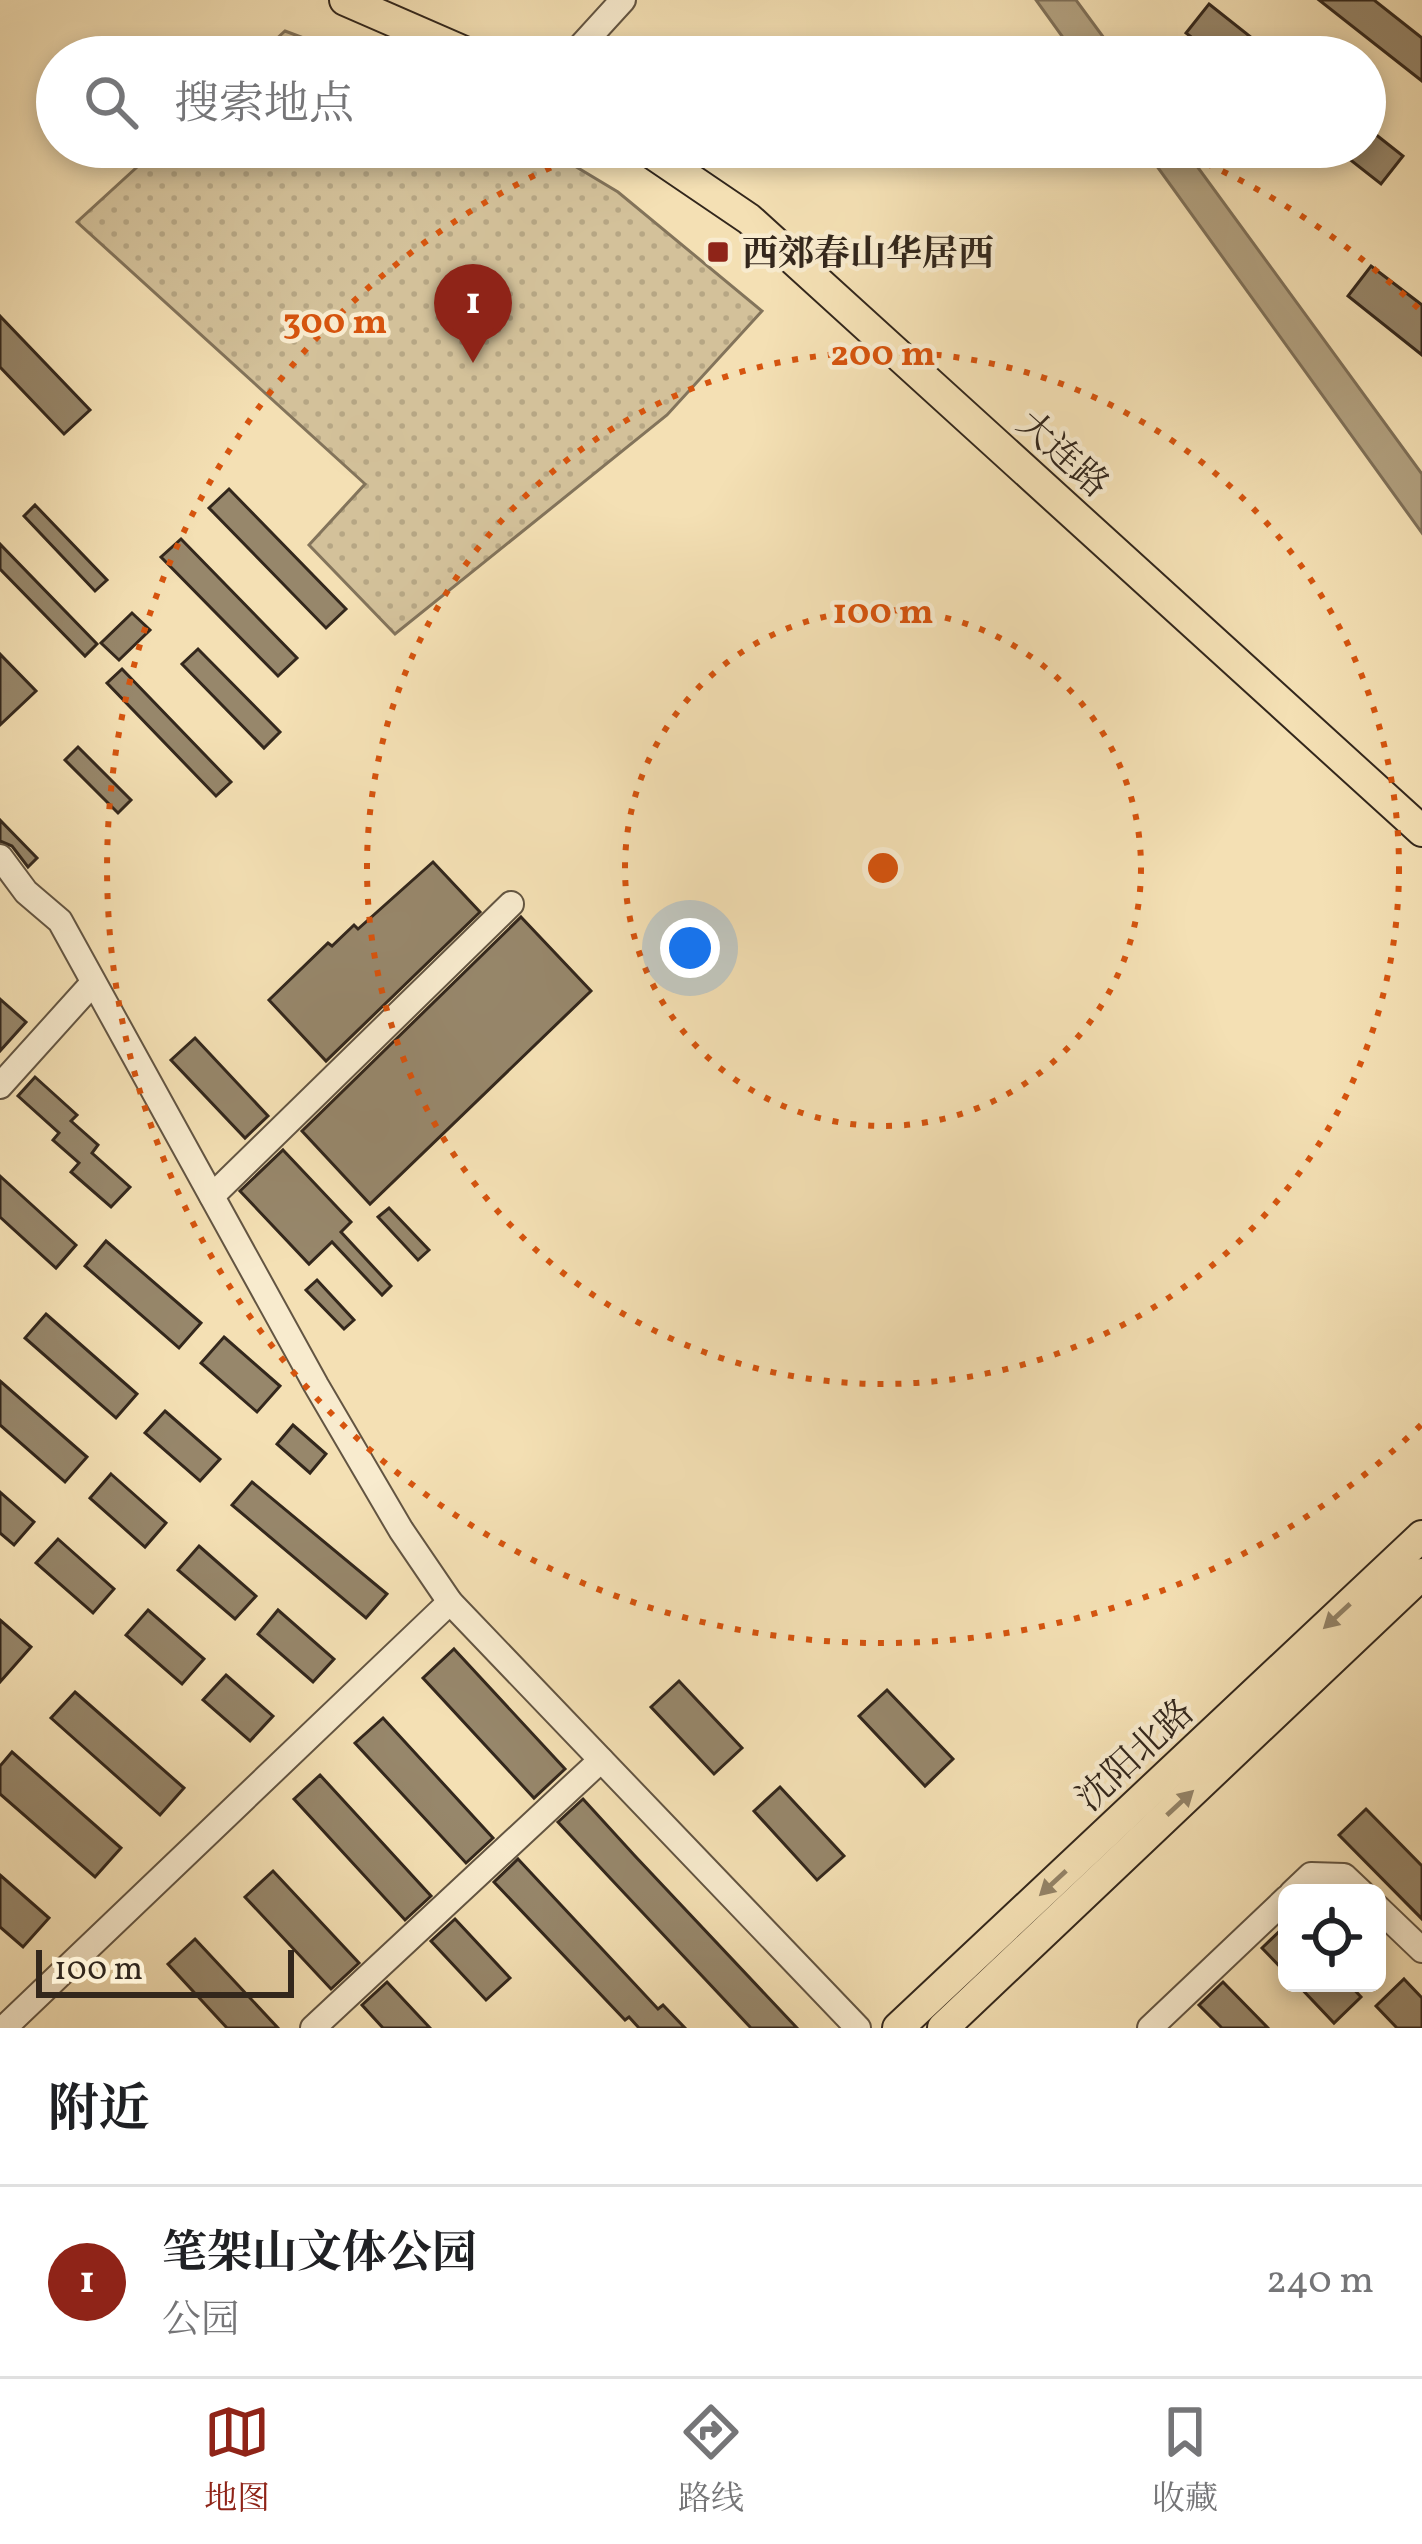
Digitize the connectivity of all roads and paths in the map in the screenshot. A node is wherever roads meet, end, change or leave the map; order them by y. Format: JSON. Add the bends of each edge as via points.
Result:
{"nodes":[{"id":1,"x":345,"y":0,"type":"edge"},
{"id":2,"x":623,"y":0,"type":"edge"},
{"id":3,"x":428,"y":36,"type":"edge"},
{"id":4,"x":590,"y":36,"type":"edge"},
{"id":5,"x":674,"y":168,"type":"edge"},
{"id":6,"x":1422,"y":831,"type":"edge"},
{"id":7,"x":0,"y":856,"type":"edge"},
{"id":8,"x":511,"y":904,"type":"dead end"},
{"id":9,"x":92,"y":984,"type":"junction"},
{"id":10,"x":0,"y":1085,"type":"edge"},
{"id":11,"x":212,"y":1196,"type":"junction"},
{"id":12,"x":1422,"y":1536,"type":"edge"},
{"id":13,"x":1422,"y":1574,"type":"edge"},
{"id":14,"x":450,"y":1602,"type":"junction"},
{"id":15,"x":601,"y":1760,"type":"junction"},
{"id":16,"x":1301,"y":1884,"type":"edge"},
{"id":17,"x":1352,"y":1884,"type":"edge"},
{"id":18,"x":1278,"y":1906,"type":"edge"},
{"id":19,"x":1386,"y":1916,"type":"edge"},
{"id":20,"x":1422,"y":1950,"type":"edge"},
{"id":21,"x":4,"y":2028,"type":"edge"},
{"id":22,"x":313,"y":2028,"type":"edge"},
{"id":23,"x":858,"y":2028,"type":"edge"},
{"id":24,"x":898,"y":2028,"type":"edge"},
{"id":25,"x":943,"y":2028,"type":"edge"},
{"id":26,"x":1150,"y":2028,"type":"edge"}],
"edges":[{"from":1,"to":3,"type":"main road"},
{"from":2,"to":4,"type":"street"},
{"from":5,"to":6,"type":"main road","name":"大连路","via":[[749,219]]},
{"from":7,"to":9,"type":"street","via":[[60,921]]},
{"from":8,"to":11,"type":"street"},
{"from":9,"to":10,"type":"street"},
{"from":9,"to":11,"type":"street"},
{"from":11,"to":14,"type":"street","via":[[390,1512]]},
{"from":12,"to":24,"type":"main road","name":"沈阳北路","one_way":true},
{"from":25,"to":13,"type":"main road","name":"沈阳北路","one_way":true},
{"from":14,"to":15,"type":"street"},
{"from":14,"to":21,"type":"street"},
{"from":15,"to":22,"type":"street"},
{"from":15,"to":23,"type":"street"},
{"from":16,"to":17,"type":"street","via":[[1311,1875],[1344,1876]]},
{"from":18,"to":26,"type":"street"},
{"from":19,"to":20,"type":"street"}]}
